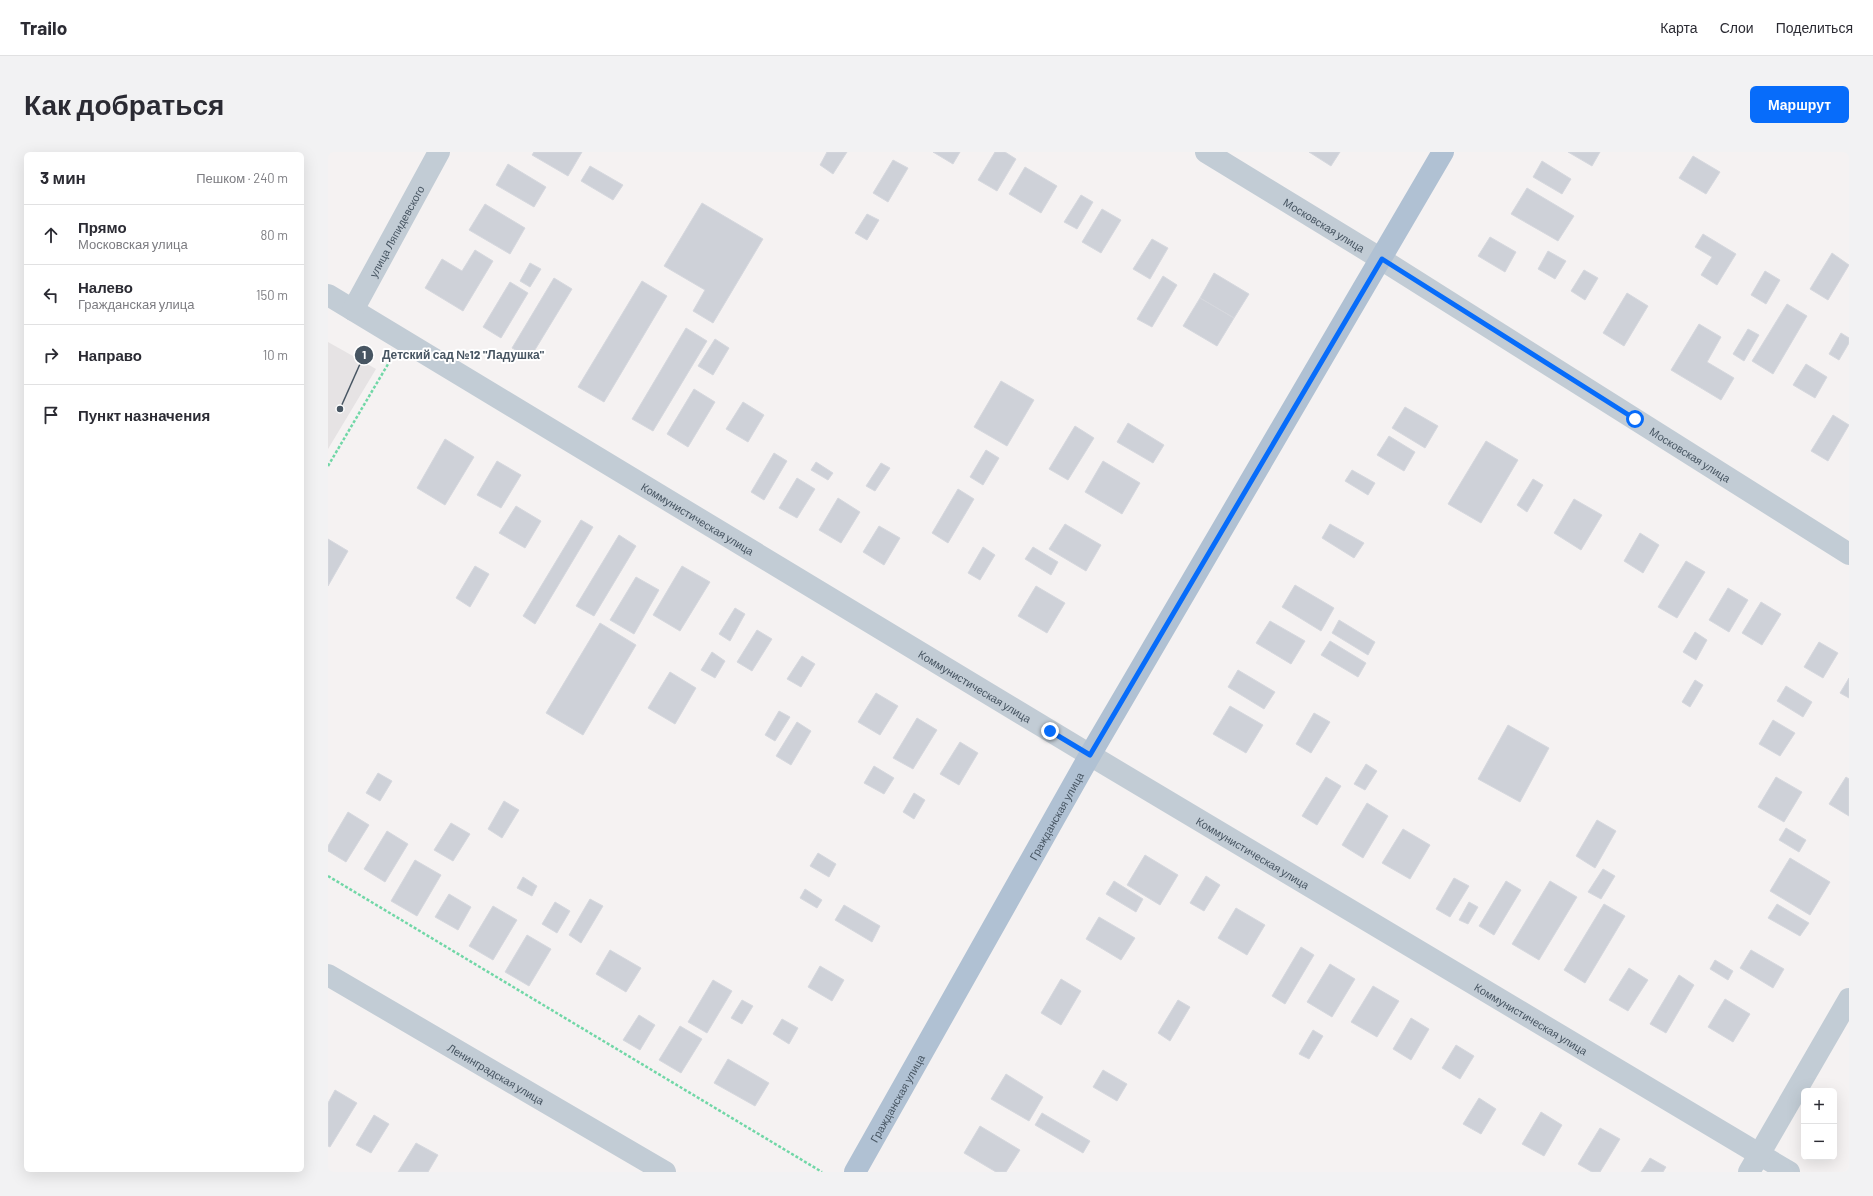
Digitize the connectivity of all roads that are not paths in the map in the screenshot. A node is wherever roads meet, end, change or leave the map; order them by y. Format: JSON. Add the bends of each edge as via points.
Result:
{"nodes":[{"id":1,"x":439,"y":152,"type":"edge"},
{"id":2,"x":1206,"y":152,"type":"edge"},
{"id":3,"x":1443,"y":152,"type":"edge"},
{"id":4,"x":1382,"y":259,"type":"junction"},
{"id":5,"x":328,"y":295,"type":"edge"},
{"id":6,"x":353,"y":310,"type":"junction"},
{"id":7,"x":1849,"y":554,"type":"edge"},
{"id":8,"x":1090,"y":755,"type":"junction"},
{"id":9,"x":328,"y":975,"type":"edge"},
{"id":10,"x":1849,"y":999,"type":"edge"},
{"id":11,"x":1754,"y":1163,"type":"edge"},
{"id":12,"x":666,"y":1172,"type":"edge"},
{"id":13,"x":855,"y":1172,"type":"edge"},
{"id":14,"x":1789,"y":1172,"type":"edge"}],
"edges":[{"from":1,"to":6,"type":"street","name":"улица Ляпидевского"},
{"from":2,"to":4,"type":"street","name":"Московская улица"},
{"from":3,"to":4,"type":"main road","name":"Гражданская улица"},
{"from":4,"to":7,"type":"street","name":"Московская улица"},
{"from":4,"to":8,"type":"main road","name":"Гражданская улица"},
{"from":5,"to":6,"type":"street","name":"Коммунистическая улица"},
{"from":6,"to":8,"type":"street","name":"Коммунистическая улица"},
{"from":8,"to":11,"type":"street","name":"Коммунистическая улица"},
{"from":8,"to":13,"type":"main road","name":"Гражданская улица"},
{"from":9,"to":12,"type":"street","name":"Ленинградская улица"},
{"from":10,"to":11,"type":"street"},
{"from":11,"to":14,"type":"street","name":"Коммунистическая улица"}]}
